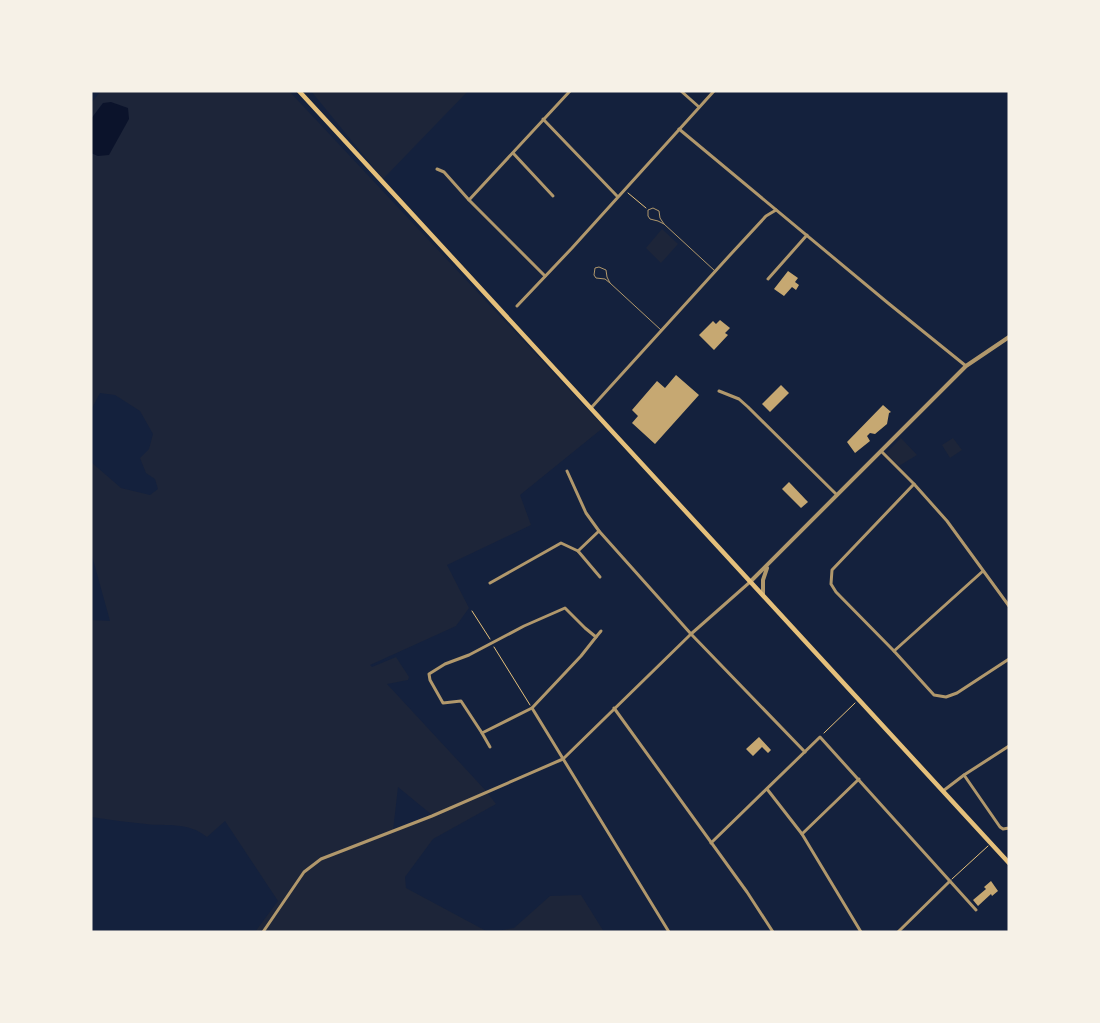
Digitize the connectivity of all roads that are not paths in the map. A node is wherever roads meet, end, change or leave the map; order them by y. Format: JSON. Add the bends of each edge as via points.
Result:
{"nodes":[{"id":1,"x":299,"y":91,"type":"edge"},
{"id":2,"x":570,"y":91,"type":"edge"},
{"id":3,"x":681,"y":91,"type":"edge"},
{"id":4,"x":714,"y":91,"type":"edge"},
{"id":5,"x":699,"y":107,"type":"junction"},
{"id":6,"x":544,"y":119,"type":"junction"},
{"id":7,"x":679,"y":129,"type":"junction"},
{"id":8,"x":513,"y":153,"type":"junction"},
{"id":9,"x":437,"y":169,"type":"dead end"},
{"id":10,"x":553,"y":196,"type":"dead end"},
{"id":11,"x":617,"y":196,"type":"junction"},
{"id":12,"x":469,"y":200,"type":"junction"},
{"id":13,"x":776,"y":210,"type":"junction"},
{"id":14,"x":664,"y":224,"type":"junction"},
{"id":15,"x":807,"y":235,"type":"junction"},
{"id":16,"x":715,"y":272,"type":"junction"},
{"id":17,"x":545,"y":276,"type":"junction"},
{"id":18,"x":768,"y":278,"type":"dead end"},
{"id":19,"x":610,"y":283,"type":"junction"},
{"id":20,"x":517,"y":306,"type":"dead end"},
{"id":21,"x":661,"y":330,"type":"junction"},
{"id":22,"x":1009,"y":337,"type":"edge"},
{"id":23,"x":966,"y":366,"type":"junction"},
{"id":24,"x":719,"y":391,"type":"dead end"},
{"id":25,"x":590,"y":409,"type":"junction"},
{"id":26,"x":882,"y":452,"type":"junction"},
{"id":27,"x":567,"y":471,"type":"dead end"},
{"id":28,"x":914,"y":484,"type":"junction"},
{"id":29,"x":837,"y":496,"type":"junction"},
{"id":30,"x":599,"y":531,"type":"junction"},
{"id":31,"x":578,"y":551,"type":"junction"},
{"id":32,"x":768,"y":566,"type":"junction"},
{"id":33,"x":983,"y":571,"type":"junction"},
{"id":34,"x":600,"y":577,"type":"dead end"},
{"id":35,"x":750,"y":582,"type":"junction"},
{"id":36,"x":490,"y":583,"type":"dead end"},
{"id":37,"x":763,"y":596,"type":"junction"},
{"id":38,"x":1009,"y":606,"type":"edge"},
{"id":39,"x":601,"y":631,"type":"dead end"},
{"id":40,"x":691,"y":634,"type":"junction"},
{"id":41,"x":596,"y":637,"type":"junction"},
{"id":42,"x":894,"y":651,"type":"junction"},
{"id":43,"x":1009,"y":659,"type":"edge"},
{"id":44,"x":532,"y":708,"type":"junction"},
{"id":45,"x":614,"y":708,"type":"junction"},
{"id":46,"x":482,"y":733,"type":"junction"},
{"id":47,"x":1009,"y":746,"type":"edge"},
{"id":48,"x":490,"y":747,"type":"dead end"},
{"id":49,"x":805,"y":752,"type":"junction"},
{"id":50,"x":563,"y":759,"type":"junction"},
{"id":51,"x":964,"y":775,"type":"junction"},
{"id":52,"x":858,"y":779,"type":"junction"},
{"id":53,"x":767,"y":789,"type":"junction"},
{"id":54,"x":943,"y":792,"type":"junction"},
{"id":55,"x":1009,"y":828,"type":"edge"},
{"id":56,"x":802,"y":834,"type":"junction"},
{"id":57,"x":711,"y":843,"type":"junction"},
{"id":58,"x":1009,"y":864,"type":"edge"},
{"id":59,"x":950,"y":881,"type":"junction"},
{"id":60,"x":976,"y":910,"type":"dead end"},
{"id":61,"x":263,"y":932,"type":"edge"},
{"id":62,"x":669,"y":932,"type":"edge"},
{"id":63,"x":773,"y":932,"type":"edge"},
{"id":64,"x":861,"y":932,"type":"edge"},
{"id":65,"x":898,"y":932,"type":"edge"}],
"edges":[{"from":1,"to":25,"type":"main road"},
{"from":2,"to":6,"type":"street"},
{"from":3,"to":5,"type":"street"},
{"from":4,"to":5,"type":"street"},
{"from":5,"to":7,"type":"street"},
{"from":6,"to":8,"type":"street"},
{"from":6,"to":11,"type":"street"},
{"from":7,"to":11,"type":"street"},
{"from":7,"to":13,"type":"street"},
{"from":8,"to":10,"type":"street"},
{"from":8,"to":12,"type":"street"},
{"from":9,"to":12,"type":"street","via":[[444,172]]},
{"from":11,"to":17,"type":"street"},
{"from":12,"to":17,"type":"street"},
{"from":13,"to":15,"type":"street"},
{"from":13,"to":16,"type":"street","via":[[766,216]]},
{"from":14,"to":14,"type":"lane","via":[[650,219],[648,210],[657,209]]},
{"from":14,"to":16,"type":"lane"},
{"from":15,"to":18,"type":"street"},
{"from":15,"to":23,"type":"street"},
{"from":16,"to":21,"type":"street"},
{"from":17,"to":20,"type":"street"},
{"from":19,"to":19,"type":"lane","via":[[596,278],[595,268],[599,266],[606,270]]},
{"from":19,"to":21,"type":"lane"},
{"from":21,"to":25,"type":"street"},
{"from":22,"to":23,"type":"street"},
{"from":23,"to":26,"type":"street"},
{"from":24,"to":29,"type":"street","via":[[748,406]]},
{"from":25,"to":35,"type":"main road"},
{"from":26,"to":28,"type":"street"},
{"from":26,"to":29,"type":"street"},
{"from":27,"to":30,"type":"street","via":[[586,513]]},
{"from":28,"to":33,"type":"street"},
{"from":28,"to":42,"type":"street","via":[[832,570],[831,584],[836,592]]},
{"from":29,"to":32,"type":"street"},
{"from":30,"to":31,"type":"street"},
{"from":30,"to":40,"type":"street"},
{"from":31,"to":34,"type":"street"},
{"from":31,"to":36,"type":"street","via":[[561,543]]},
{"from":32,"to":35,"type":"street"},
{"from":32,"to":37,"type":"street","via":[[763,580]]},
{"from":33,"to":38,"type":"street"},
{"from":33,"to":42,"type":"street"},
{"from":35,"to":37,"type":"main road"},
{"from":35,"to":40,"type":"street"},
{"from":37,"to":54,"type":"main road"},
{"from":39,"to":41,"type":"street"},
{"from":40,"to":45,"type":"street"},
{"from":40,"to":49,"type":"street"},
{"from":41,"to":44,"type":"street"},
{"from":41,"to":46,"type":"street","via":[[565,608],[429,674],[444,702],[461,701]]},
{"from":42,"to":43,"type":"street","via":[[934,694],[946,697]]},
{"from":44,"to":46,"type":"street"},
{"from":44,"to":50,"type":"street"},
{"from":45,"to":50,"type":"street"},
{"from":45,"to":57,"type":"street"},
{"from":46,"to":48,"type":"street"},
{"from":47,"to":51,"type":"street"},
{"from":49,"to":52,"type":"street","via":[[820,737]]},
{"from":49,"to":53,"type":"street"},
{"from":50,"to":61,"type":"street","via":[[432,816],[321,859],[304,872]]},
{"from":50,"to":62,"type":"street"},
{"from":51,"to":54,"type":"street"},
{"from":51,"to":55,"type":"street","via":[[1000,827]]},
{"from":52,"to":56,"type":"street"},
{"from":52,"to":59,"type":"street"},
{"from":53,"to":56,"type":"street"},
{"from":53,"to":57,"type":"street"},
{"from":54,"to":58,"type":"main road"},
{"from":56,"to":64,"type":"street"},
{"from":57,"to":63,"type":"street"},
{"from":59,"to":60,"type":"street"},
{"from":59,"to":65,"type":"street"}]}
